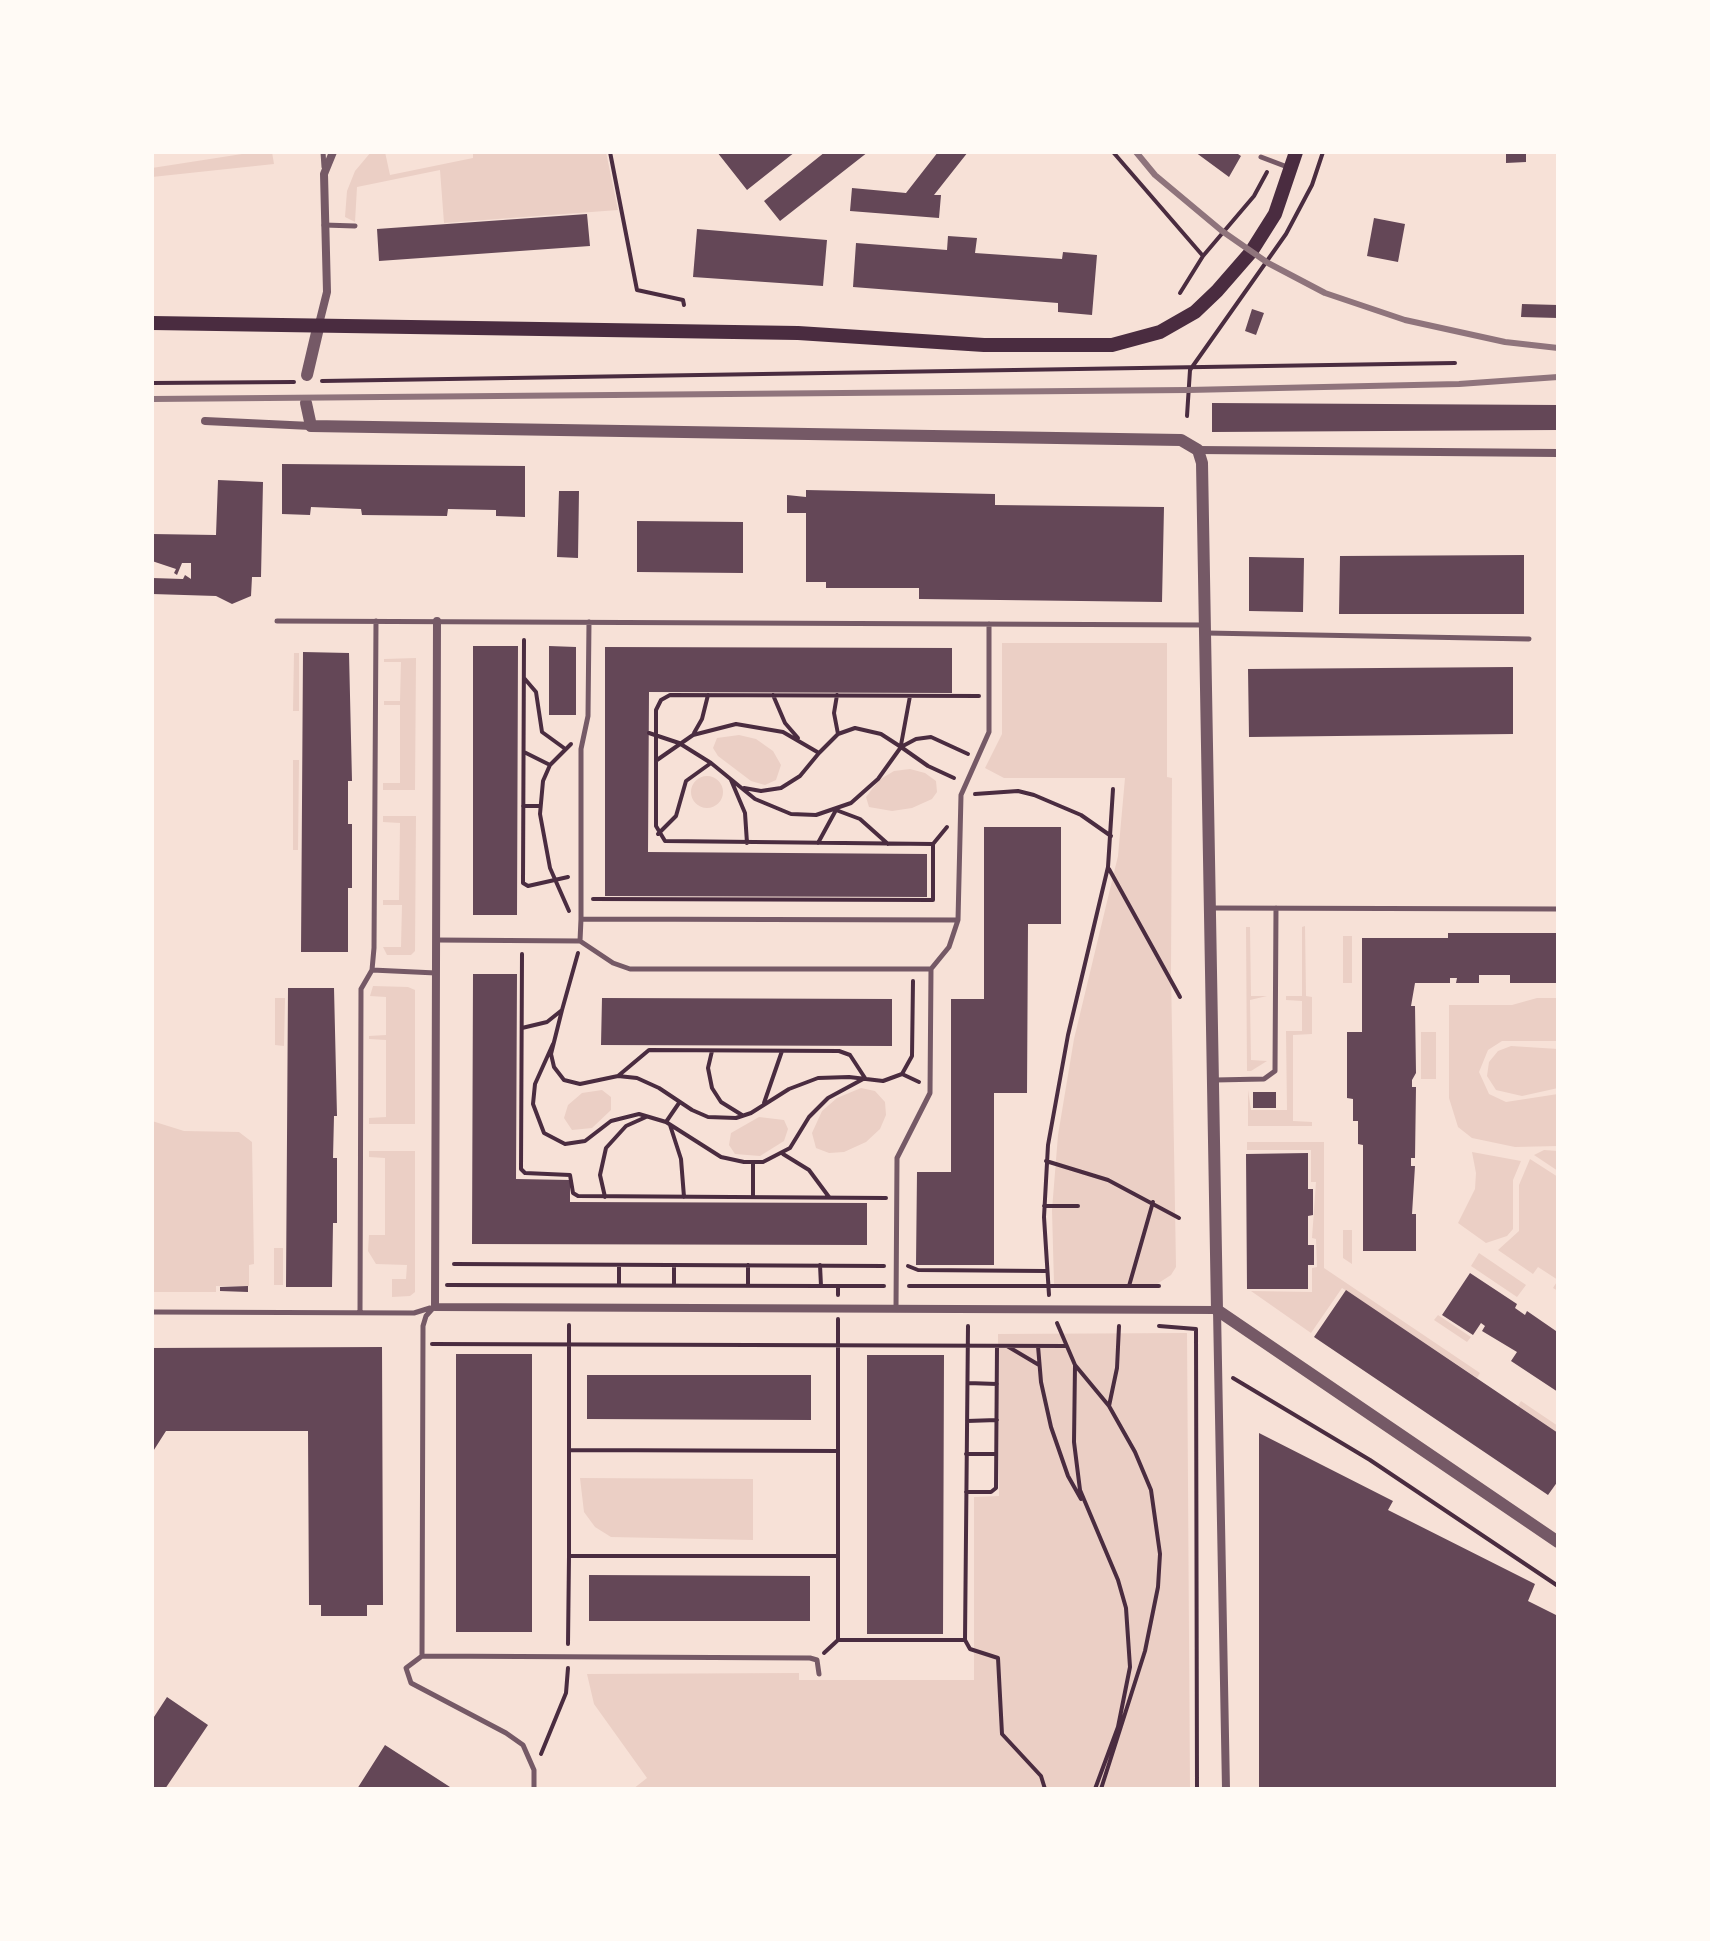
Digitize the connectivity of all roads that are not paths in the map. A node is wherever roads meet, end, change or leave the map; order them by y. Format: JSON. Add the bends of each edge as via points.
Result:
{"nodes":[{"id":1,"x":323,"y":152,"type":"edge"},
{"id":2,"x":333,"y":152,"type":"edge"},
{"id":3,"x":1296,"y":152,"type":"edge"},
{"id":4,"x":1261,"y":157,"type":"dead end"},
{"id":5,"x":1292,"y":168,"type":"junction"},
{"id":6,"x":324,"y":174,"type":"junction"},
{"id":7,"x":324,"y":225,"type":"junction"},
{"id":8,"x":355,"y":226,"type":"dead end"},
{"id":9,"x":152,"y":323,"type":"edge"},
{"id":10,"x":319,"y":324,"type":"junction"},
{"id":11,"x":308,"y":379,"type":"road end"},
{"id":12,"x":306,"y":403,"type":"dead end"},
{"id":13,"x":205,"y":421,"type":"dead end"},
{"id":14,"x":311,"y":426,"type":"junction"},
{"id":15,"x":1198,"y":450,"type":"junction"},
{"id":16,"x":1558,"y":453,"type":"edge"},
{"id":17,"x":277,"y":621,"type":"dead end"},
{"id":18,"x":376,"y":621,"type":"junction"},
{"id":19,"x":437,"y":621,"type":"junction"},
{"id":20,"x":589,"y":622,"type":"junction"},
{"id":21,"x":989,"y":624,"type":"junction"},
{"id":22,"x":1205,"y":629,"type":"junction"},
{"id":23,"x":1529,"y":639,"type":"dead end"},
{"id":24,"x":1209,"y":908,"type":"junction"},
{"id":25,"x":1276,"y":908,"type":"junction"},
{"id":26,"x":1558,"y":909,"type":"edge"},
{"id":27,"x":581,"y":919,"type":"junction"},
{"id":28,"x":958,"y":920,"type":"junction"},
{"id":29,"x":436,"y":940,"type":"junction"},
{"id":30,"x":580,"y":941,"type":"junction"},
{"id":31,"x":931,"y":969,"type":"junction"},
{"id":32,"x":372,"y":970,"type":"junction"},
{"id":33,"x":436,"y":973,"type":"junction"},
{"id":34,"x":1212,"y":1080,"type":"junction"},
{"id":35,"x":435,"y":1307,"type":"junction"},
{"id":36,"x":896,"y":1309,"type":"junction"},
{"id":37,"x":1217,"y":1310,"type":"junction"},
{"id":38,"x":152,"y":1312,"type":"edge"},
{"id":39,"x":360,"y":1313,"type":"junction"},
{"id":40,"x":1558,"y":1542,"type":"edge"},
{"id":41,"x":422,"y":1656,"type":"junction"},
{"id":42,"x":819,"y":1674,"type":"dead end"},
{"id":43,"x":534,"y":1789,"type":"edge"},
{"id":44,"x":1226,"y":1789,"type":"edge"}],
"edges":[{"from":1,"to":6,"type":"lane"},
{"from":2,"to":6,"type":"street"},
{"from":3,"to":5,"type":"main road"},
{"from":4,"to":5,"type":"lane"},
{"from":5,"to":10,"type":"main road","via":[[1275,214],[1217,291],[1195,312],[1160,332],[1112,345]]},
{"from":6,"to":7,"type":"street"},
{"from":7,"to":8,"type":"lane"},
{"from":7,"to":10,"type":"street","via":[[327,292]]},
{"from":9,"to":10,"type":"main road"},
{"from":10,"to":11,"type":"street"},
{"from":12,"to":14,"type":"street"},
{"from":13,"to":14,"type":"street"},
{"from":14,"to":15,"type":"street","via":[[1181,440]]},
{"from":15,"to":16,"type":"street"},
{"from":15,"to":22,"type":"street"},
{"from":17,"to":18,"type":"lane"},
{"from":18,"to":19,"type":"lane"},
{"from":18,"to":32,"type":"lane"},
{"from":19,"to":20,"type":"lane"},
{"from":19,"to":29,"type":"street"},
{"from":20,"to":21,"type":"lane"},
{"from":20,"to":27,"type":"lane"},
{"from":21,"to":22,"type":"lane"},
{"from":21,"to":28,"type":"lane","via":[[988,736],[961,795]]},
{"from":22,"to":23,"type":"lane"},
{"from":22,"to":24,"type":"street"},
{"from":24,"to":25,"type":"lane"},
{"from":24,"to":34,"type":"street"},
{"from":25,"to":26,"type":"lane"},
{"from":25,"to":34,"type":"lane","via":[[1275,1071],[1264,1079]]},
{"from":27,"to":28,"type":"lane"},
{"from":27,"to":30,"type":"lane"},
{"from":28,"to":31,"type":"lane","via":[[949,947]]},
{"from":29,"to":30,"type":"lane"},
{"from":29,"to":33,"type":"street"},
{"from":30,"to":31,"type":"lane","via":[[630,969]]},
{"from":31,"to":36,"type":"lane","via":[[930,1093],[900,1147]]},
{"from":32,"to":33,"type":"lane"},
{"from":32,"to":39,"type":"lane","via":[[361,989]]},
{"from":33,"to":35,"type":"street"},
{"from":34,"to":37,"type":"street"},
{"from":35,"to":36,"type":"street"},
{"from":35,"to":39,"type":"lane","via":[[414,1313]]},
{"from":35,"to":41,"type":"lane","via":[[424,1319],[423,1344]]},
{"from":36,"to":37,"type":"street"},
{"from":37,"to":40,"type":"street"},
{"from":37,"to":44,"type":"street"},
{"from":38,"to":39,"type":"lane"},
{"from":41,"to":42,"type":"lane","via":[[810,1658],[817,1660]]},
{"from":41,"to":43,"type":"lane","via":[[406,1668],[411,1683],[523,1745],[534,1770]]}]}
